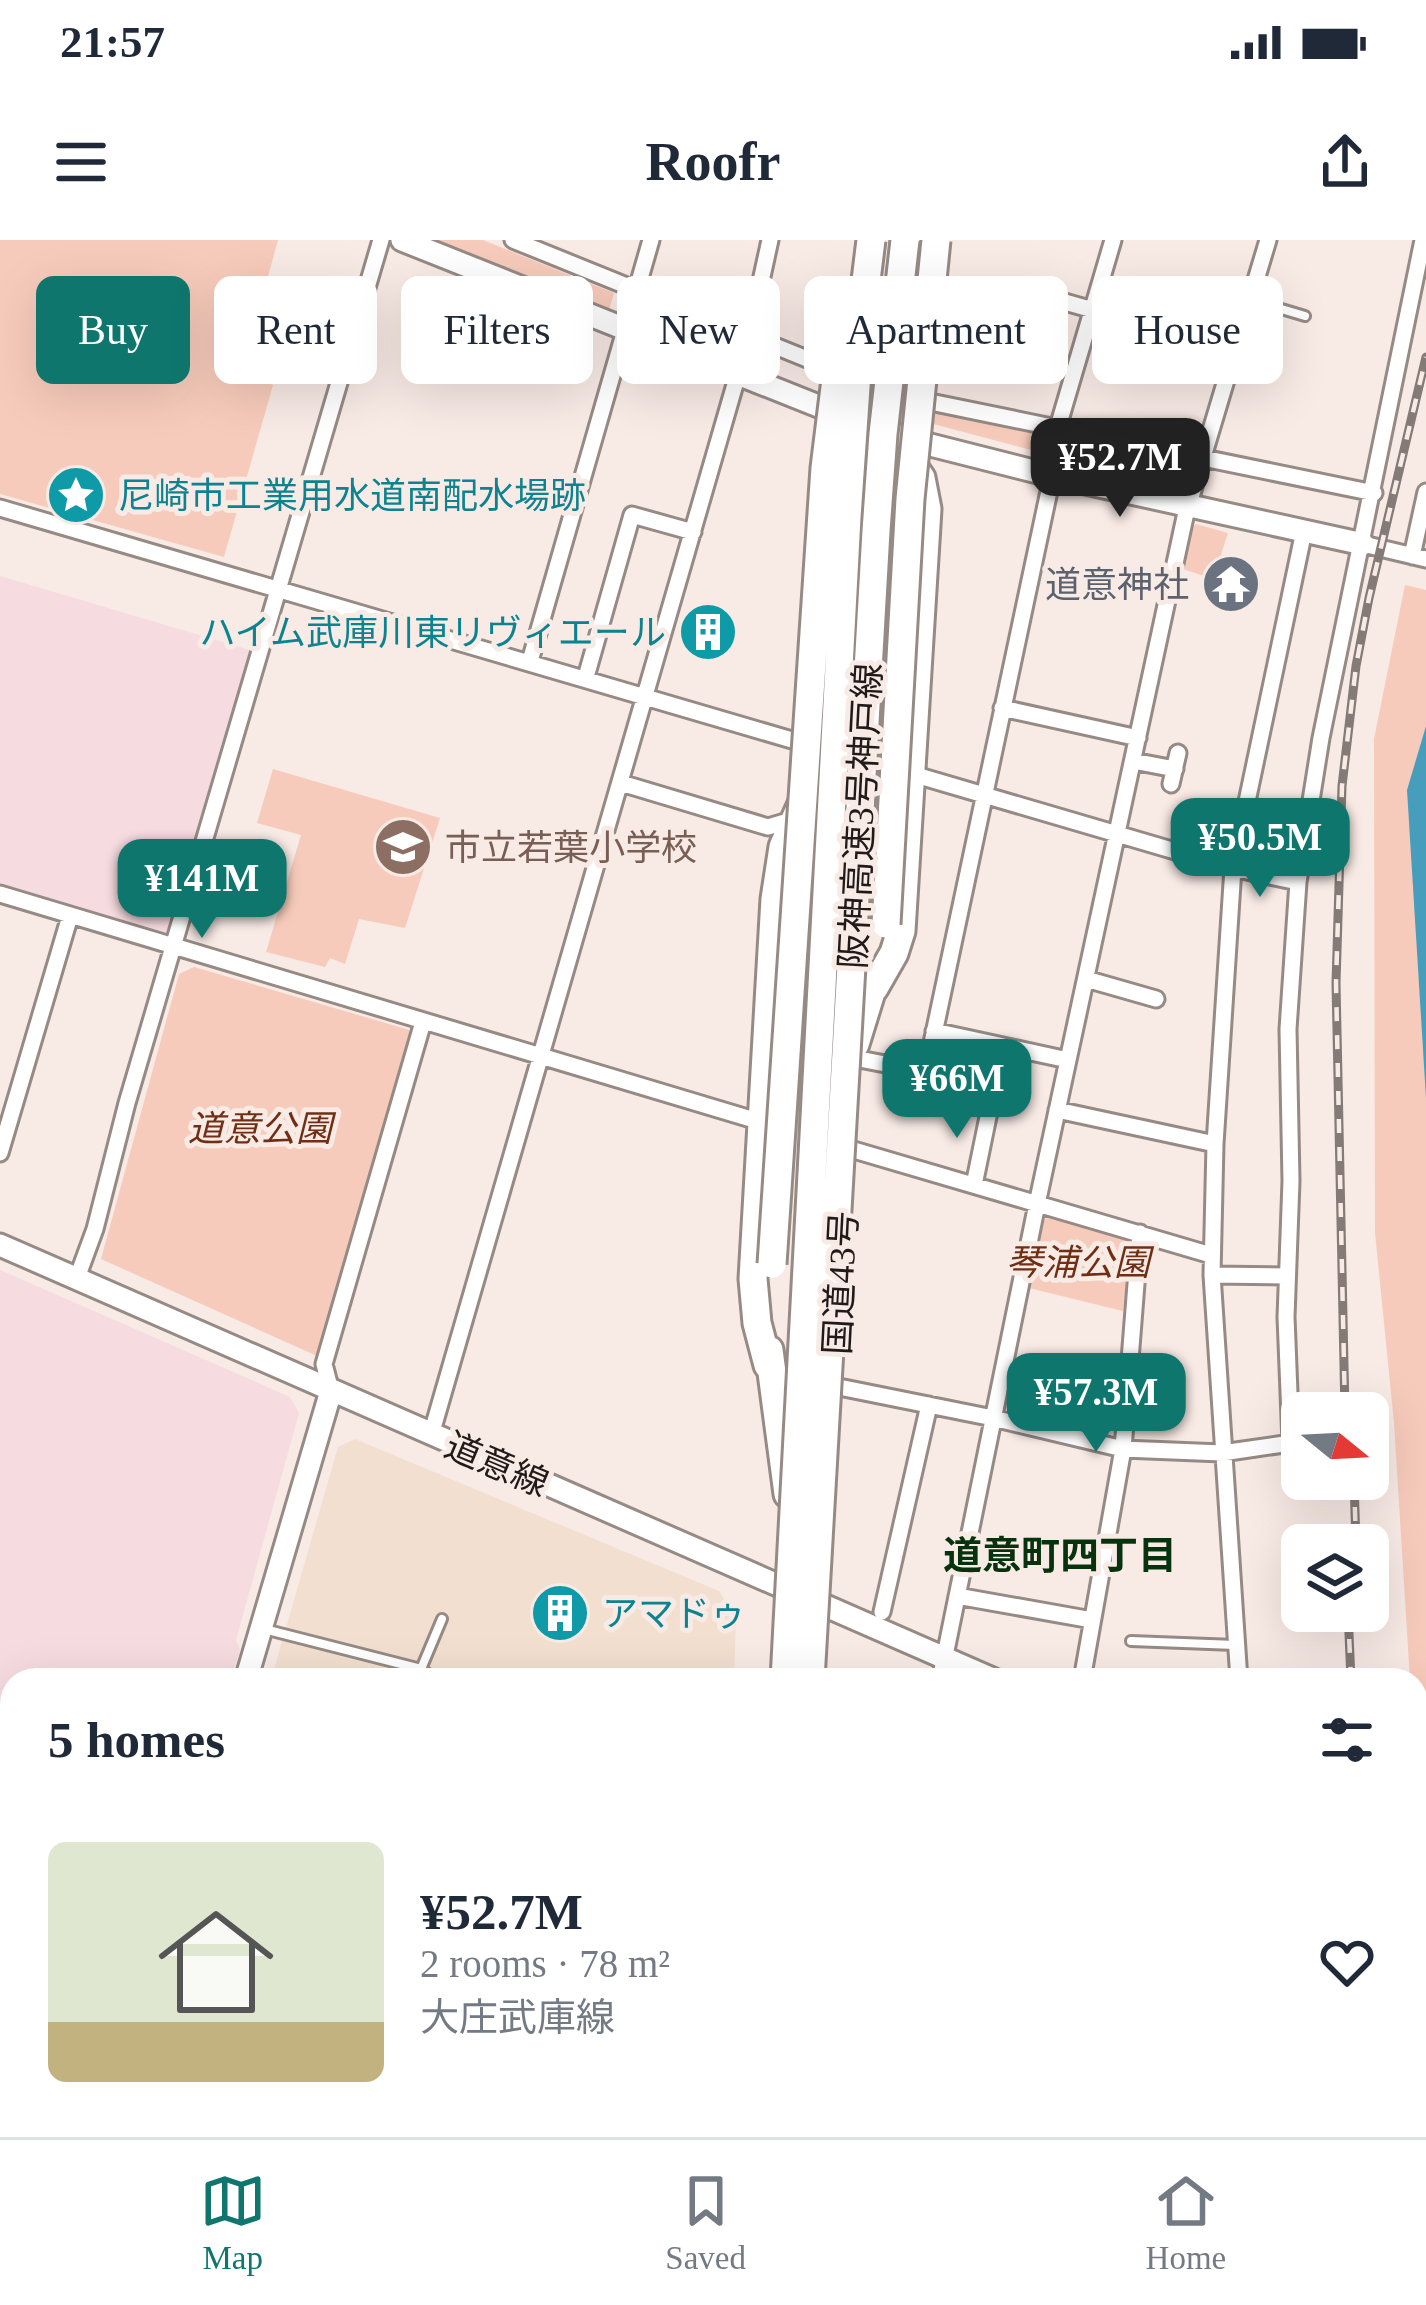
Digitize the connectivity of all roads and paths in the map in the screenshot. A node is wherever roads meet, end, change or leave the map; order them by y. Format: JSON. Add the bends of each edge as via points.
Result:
{"nodes":[{"id":1,"x":381,"y":240,"type":"edge"},
{"id":2,"x":402,"y":240,"type":"edge"},
{"id":3,"x":513,"y":240,"type":"edge"},
{"id":4,"x":651,"y":240,"type":"edge"},
{"id":5,"x":770,"y":240,"type":"edge"},
{"id":6,"x":866,"y":240,"type":"edge"},
{"id":7,"x":909,"y":240,"type":"edge"},
{"id":8,"x":936,"y":240,"type":"edge"},
{"id":9,"x":1268,"y":240,"type":"edge"},
{"id":10,"x":1423,"y":240,"type":"edge"},
{"id":11,"x":1108,"y":241,"type":"edge"},
{"id":12,"x":641,"y":276,"type":"edge"},
{"id":13,"x":762,"y":276,"type":"edge"},
{"id":14,"x":862,"y":276,"type":"edge"},
{"id":15,"x":1100,"y":276,"type":"edge"},
{"id":16,"x":1257,"y":276,"type":"edge"},
{"id":17,"x":617,"y":282,"type":"edge"},
{"id":18,"x":1283,"y":310,"type":"edge"},
{"id":19,"x":1092,"y":313,"type":"edge"},
{"id":20,"x":1305,"y":316,"type":"dead end"},
{"id":21,"x":617,"y":326,"type":"edge"},
{"id":22,"x":617,"y":354,"type":"edge"},
{"id":23,"x":734,"y":384,"type":"edge"},
{"id":24,"x":760,"y":384,"type":"edge"},
{"id":25,"x":848,"y":384,"type":"edge"},
{"id":26,"x":869,"y":384,"type":"edge"},
{"id":27,"x":1226,"y":384,"type":"edge"},
{"id":28,"x":896,"y":395,"type":"junction"},
{"id":29,"x":846,"y":417,"type":"junction"},
{"id":30,"x":1058,"y":427,"type":"junction"},
{"id":31,"x":891,"y":435,"type":"junction"},
{"id":32,"x":1205,"y":458,"type":"junction"},
{"id":33,"x":1049,"y":476,"type":"junction"},
{"id":34,"x":1426,"y":492,"type":"edge"},
{"id":35,"x":1374,"y":493,"type":"junction"},
{"id":36,"x":1191,"y":506,"type":"junction"},
{"id":37,"x":0,"y":508,"type":"edge"},
{"id":38,"x":1304,"y":531,"type":"junction"},
{"id":39,"x":693,"y":532,"type":"junction"},
{"id":40,"x":1363,"y":544,"type":"junction"},
{"id":41,"x":1419,"y":557,"type":"edge"},
{"id":42,"x":280,"y":588,"type":"junction"},
{"id":43,"x":530,"y":661,"type":"junction"},
{"id":44,"x":586,"y":677,"type":"junction"},
{"id":45,"x":646,"y":696,"type":"junction"},
{"id":46,"x":1002,"y":708,"type":"junction"},
{"id":47,"x":1138,"y":738,"type":"junction"},
{"id":48,"x":826,"y":750,"type":"junction"},
{"id":49,"x":1133,"y":760,"type":"junction"},
{"id":50,"x":1175,"y":769,"type":"dead end"},
{"id":51,"x":909,"y":773,"type":"junction"},
{"id":52,"x":621,"y":783,"type":"junction"},
{"id":53,"x":984,"y":794,"type":"junction"},
{"id":54,"x":822,"y":811,"type":"junction"},
{"id":55,"x":793,"y":820,"type":"junction"},
{"id":56,"x":1117,"y":834,"type":"junction"},
{"id":57,"x":1233,"y":868,"type":"junction"},
{"id":58,"x":1298,"y":882,"type":"junction"},
{"id":59,"x":0,"y":894,"type":"edge"},
{"id":60,"x":70,"y":916,"type":"junction"},
{"id":61,"x":174,"y":949,"type":"junction"},
{"id":62,"x":1086,"y":979,"type":"junction"},
{"id":63,"x":874,"y":988,"type":"junction"},
{"id":64,"x":1156,"y":999,"type":"dead end"},
{"id":65,"x":423,"y":1022,"type":"junction"},
{"id":66,"x":934,"y":1031,"type":"junction"},
{"id":67,"x":855,"y":1051,"type":"junction"},
{"id":68,"x":542,"y":1057,"type":"junction"},
{"id":69,"x":1068,"y":1060,"type":"junction"},
{"id":70,"x":990,"y":1107,"type":"dead end"},
{"id":71,"x":1057,"y":1110,"type":"junction"},
{"id":72,"x":761,"y":1122,"type":"junction"},
{"id":73,"x":1215,"y":1144,"type":"junction"},
{"id":74,"x":848,"y":1148,"type":"junction"},
{"id":75,"x":0,"y":1153,"type":"edge"},
{"id":76,"x":974,"y":1185,"type":"junction"},
{"id":77,"x":1037,"y":1204,"type":"junction"},
{"id":78,"x":1140,"y":1233,"type":"junction"},
{"id":79,"x":0,"y":1245,"type":"edge"},
{"id":80,"x":1211,"y":1255,"type":"junction"},
{"id":81,"x":1212,"y":1275,"type":"junction"},
{"id":82,"x":1286,"y":1276,"type":"junction"},
{"id":83,"x":77,"y":1279,"type":"junction"},
{"id":84,"x":768,"y":1365,"type":"junction"},
{"id":85,"x":1066,"y":1379,"type":"dead end"},
{"id":86,"x":834,"y":1386,"type":"junction"},
{"id":87,"x":331,"y":1391,"type":"junction"},
{"id":88,"x":929,"y":1405,"type":"junction"},
{"id":89,"x":993,"y":1418,"type":"junction"},
{"id":90,"x":1056,"y":1432,"type":"junction"},
{"id":91,"x":431,"y":1435,"type":"junction"},
{"id":92,"x":1123,"y":1449,"type":"junction"},
{"id":93,"x":1222,"y":1453,"type":"junction"},
{"id":94,"x":788,"y":1494,"type":"junction"},
{"id":95,"x":782,"y":1588,"type":"junction"},
{"id":96,"x":957,"y":1596,"type":"junction"},
{"id":97,"x":822,"y":1604,"type":"junction"},
{"id":98,"x":882,"y":1612,"type":"dead end"},
{"id":99,"x":442,"y":1619,"type":"dead end"},
{"id":100,"x":1092,"y":1620,"type":"junction"},
{"id":101,"x":261,"y":1628,"type":"junction"},
{"id":102,"x":1131,"y":1641,"type":"dead end"},
{"id":103,"x":1237,"y":1645,"type":"junction"},
{"id":104,"x":249,"y":1668,"type":"edge"},
{"id":105,"x":413,"y":1668,"type":"edge"},
{"id":106,"x":422,"y":1668,"type":"edge"},
{"id":107,"x":781,"y":1668,"type":"edge"},
{"id":108,"x":782,"y":1668,"type":"edge"},
{"id":109,"x":815,"y":1668,"type":"edge"},
{"id":110,"x":815,"y":1668,"type":"edge"},
{"id":111,"x":941,"y":1668,"type":"edge"},
{"id":112,"x":943,"y":1668,"type":"edge"},
{"id":113,"x":1084,"y":1668,"type":"edge"},
{"id":114,"x":1238,"y":1668,"type":"edge"}],
"edges":[{"from":1,"to":42,"type":"street"},
{"from":2,"to":21,"type":"street"},
{"from":3,"to":17,"type":"street"},
{"from":4,"to":12,"type":"street"},
{"from":5,"to":13,"type":"street"},
{"from":6,"to":14,"type":"highway","name":"国道43号"},
{"from":6,"to":84,"type":"highway","bridge":true,"via":[[846,300],[825,468]]},
{"from":6,"to":108,"type":"highway","name":"阪神高速3号神戸線","bridge":true},
{"from":7,"to":28,"type":"highway","name":"国道43号"},
{"from":7,"to":109,"type":"highway","name":"阪神高速3号神戸線","bridge":true,"via":[[876,531]]},
{"from":8,"to":63,"type":"highway","bridge":true,"via":[[910,500],[886,924]]},
{"from":9,"to":16,"type":"street"},
{"from":10,"to":35,"type":"street"},
{"from":11,"to":15,"type":"street"},
{"from":18,"to":20,"type":"lane"},
{"from":19,"to":30,"type":"street"},
{"from":22,"to":43,"type":"street"},
{"from":23,"to":39,"type":"street"},
{"from":24,"to":29,"type":"street"},
{"from":25,"to":29,"type":"highway","name":"国道43号"},
{"from":26,"to":28,"type":"street"},
{"from":27,"to":32,"type":"street"},
{"from":28,"to":30,"type":"street"},
{"from":28,"to":31,"type":"highway","name":"国道43号"},
{"from":29,"to":31,"type":"street"},
{"from":29,"to":48,"type":"highway","name":"国道43号"},
{"from":30,"to":32,"type":"street"},
{"from":30,"to":33,"type":"street"},
{"from":31,"to":33,"type":"street"},
{"from":31,"to":51,"type":"highway","via":[[921,478],[927,509]]},
{"from":31,"to":67,"type":"highway","name":"国道43号"},
{"from":32,"to":35,"type":"street"},
{"from":32,"to":36,"type":"street"},
{"from":33,"to":36,"type":"street"},
{"from":33,"to":46,"type":"street"},
{"from":34,"to":41,"type":"street"},
{"from":35,"to":40,"type":"street"},
{"from":36,"to":38,"type":"street"},
{"from":36,"to":47,"type":"street"},
{"from":37,"to":42,"type":"street"},
{"from":38,"to":40,"type":"street"},
{"from":38,"to":57,"type":"street"},
{"from":39,"to":44,"type":"street","via":[[632,514]]},
{"from":39,"to":45,"type":"street"},
{"from":40,"to":41,"type":"street"},
{"from":40,"to":58,"type":"street"},
{"from":42,"to":43,"type":"street"},
{"from":42,"to":61,"type":"street"},
{"from":43,"to":44,"type":"street"},
{"from":44,"to":45,"type":"street"},
{"from":45,"to":48,"type":"street"},
{"from":45,"to":52,"type":"street"},
{"from":46,"to":47,"type":"street"},
{"from":46,"to":53,"type":"street"},
{"from":47,"to":49,"type":"street"},
{"from":48,"to":54,"type":"highway","name":"国道43号"},
{"from":48,"to":55,"type":"highway"},
{"from":49,"to":50,"type":"street"},
{"from":49,"to":56,"type":"street"},
{"from":51,"to":53,"type":"street"},
{"from":51,"to":63,"type":"highway","via":[[901,931]]},
{"from":52,"to":55,"type":"street","via":[[768,827]]},
{"from":52,"to":68,"type":"street"},
{"from":53,"to":56,"type":"street"},
{"from":53,"to":66,"type":"street"},
{"from":54,"to":55,"type":"street"},
{"from":54,"to":94,"type":"highway","name":"国道43号"},
{"from":55,"to":72,"type":"highway","via":[[775,898]]},
{"from":56,"to":57,"type":"street"},
{"from":56,"to":62,"type":"street"},
{"from":57,"to":58,"type":"street"},
{"from":57,"to":73,"type":"street"},
{"from":58,"to":82,"type":"street"},
{"from":59,"to":60,"type":"street"},
{"from":60,"to":61,"type":"street"},
{"from":60,"to":75,"type":"street"},
{"from":61,"to":65,"type":"street"},
{"from":61,"to":83,"type":"street"},
{"from":62,"to":64,"type":"street"},
{"from":62,"to":69,"type":"street"},
{"from":63,"to":67,"type":"highway"},
{"from":65,"to":68,"type":"street"},
{"from":65,"to":87,"type":"street","via":[[324,1364]]},
{"from":66,"to":67,"type":"street","via":[[929,1057],[911,1069]]},
{"from":66,"to":69,"type":"street"},
{"from":67,"to":74,"type":"highway","name":"国道43号"},
{"from":68,"to":72,"type":"street"},
{"from":68,"to":91,"type":"street"},
{"from":69,"to":71,"type":"street"},
{"from":70,"to":76,"type":"street"},
{"from":71,"to":73,"type":"street"},
{"from":71,"to":77,"type":"street"},
{"from":72,"to":84,"type":"highway","via":[[753,1279]]},
{"from":73,"to":80,"type":"street"},
{"from":74,"to":76,"type":"street"},
{"from":74,"to":86,"type":"highway","name":"国道43号"},
{"from":76,"to":77,"type":"street"},
{"from":77,"to":78,"type":"street"},
{"from":77,"to":89,"type":"street"},
{"from":78,"to":80,"type":"street"},
{"from":78,"to":92,"type":"street"},
{"from":79,"to":83,"type":"street","name":"道意線"},
{"from":80,"to":81,"type":"street"},
{"from":81,"to":82,"type":"street"},
{"from":81,"to":93,"type":"street"},
{"from":82,"to":93,"type":"street","via":[[1291,1443]]},
{"from":83,"to":87,"type":"street","name":"道意線"},
{"from":84,"to":94,"type":"highway"},
{"from":85,"to":90,"type":"street"},
{"from":86,"to":88,"type":"street"},
{"from":86,"to":97,"type":"highway","name":"国道43号"},
{"from":87,"to":91,"type":"street","name":"道意線"},
{"from":87,"to":101,"type":"street"},
{"from":88,"to":89,"type":"street"},
{"from":88,"to":98,"type":"street"},
{"from":89,"to":90,"type":"street"},
{"from":89,"to":96,"type":"street"},
{"from":90,"to":92,"type":"street"},
{"from":91,"to":95,"type":"street","name":"道意線"},
{"from":92,"to":93,"type":"street"},
{"from":92,"to":100,"type":"street"},
{"from":93,"to":103,"type":"street"},
{"from":94,"to":95,"type":"highway","name":"国道43号"},
{"from":95,"to":97,"type":"street","name":"道意線"},
{"from":95,"to":107,"type":"highway","name":"国道43号"},
{"from":96,"to":100,"type":"street"},
{"from":96,"to":112,"type":"street"},
{"from":97,"to":110,"type":"highway","name":"国道43号"},
{"from":97,"to":111,"type":"street","name":"道意線"},
{"from":99,"to":106,"type":"lane"},
{"from":100,"to":113,"type":"street"},
{"from":101,"to":104,"type":"street"},
{"from":101,"to":105,"type":"lane"},
{"from":102,"to":103,"type":"lane"},
{"from":103,"to":114,"type":"street"}]}
